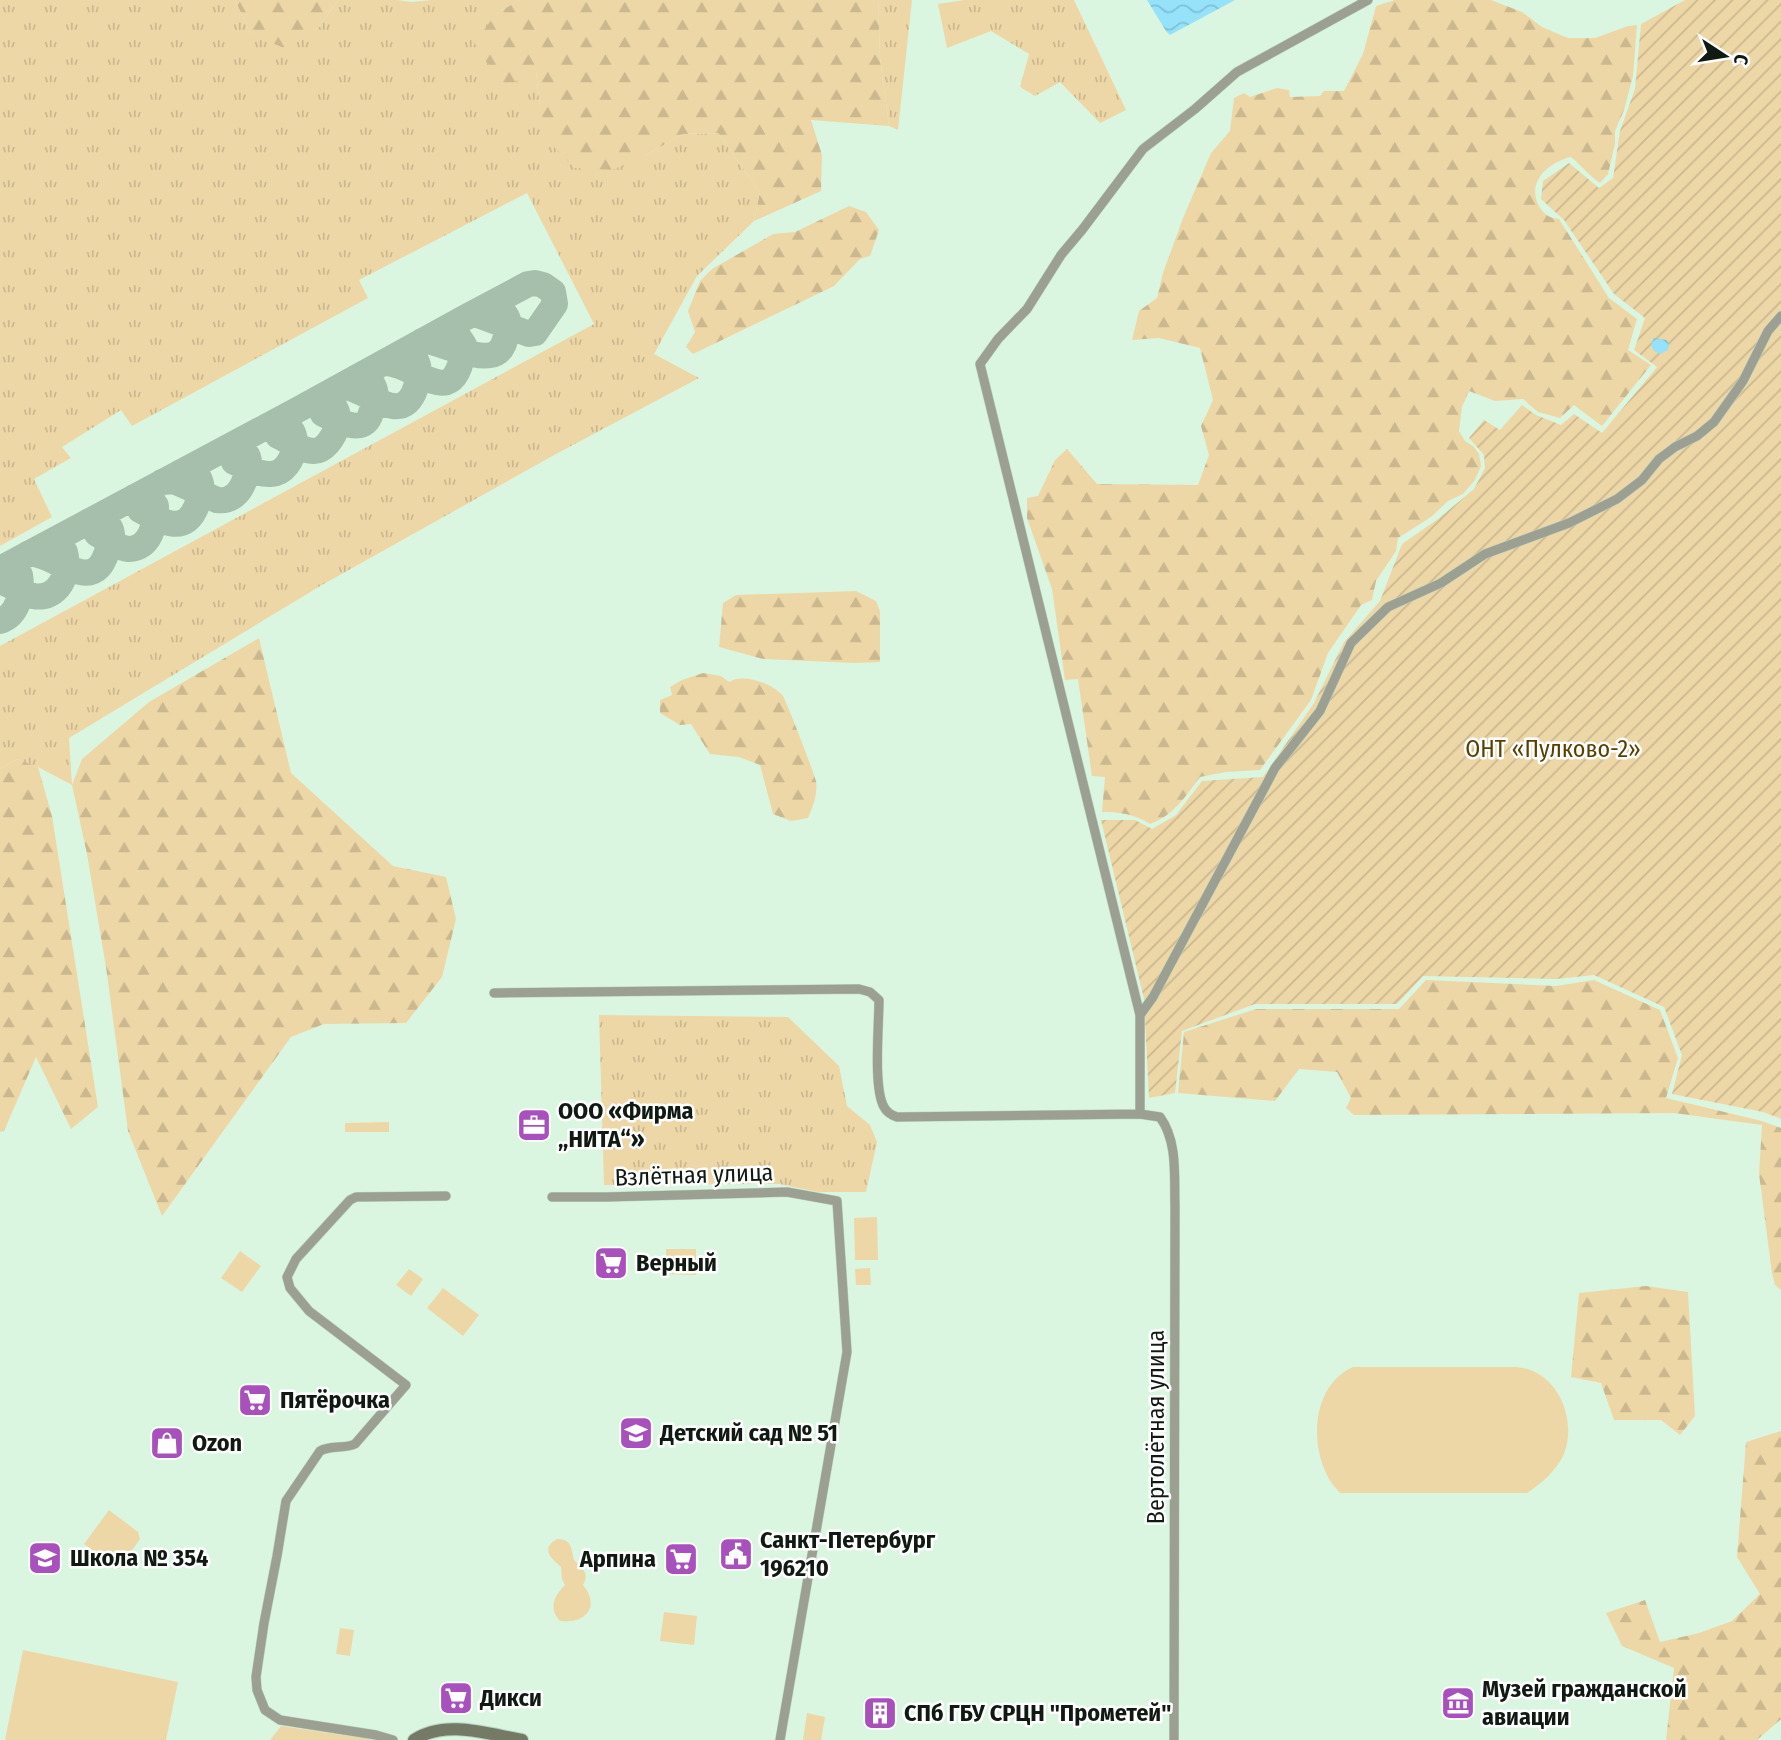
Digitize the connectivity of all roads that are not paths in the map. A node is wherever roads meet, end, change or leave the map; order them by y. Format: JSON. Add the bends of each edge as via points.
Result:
{"nodes":[{"id":1,"x":1368,"y":0,"type":"edge"},
{"id":2,"x":1781,"y":316,"type":"edge"},
{"id":3,"x":494,"y":993,"type":"dead end"},
{"id":4,"x":1140,"y":1016,"type":"junction"},
{"id":5,"x":1140,"y":1114,"type":"junction"},
{"id":6,"x":446,"y":1196,"type":"dead end"},
{"id":7,"x":552,"y":1197,"type":"dead end"},
{"id":8,"x":393,"y":1740,"type":"edge"},
{"id":9,"x":414,"y":1740,"type":"edge"},
{"id":10,"x":522,"y":1740,"type":"edge"},
{"id":11,"x":780,"y":1740,"type":"edge"},
{"id":12,"x":1174,"y":1740,"type":"edge"}],
"edges":[{"from":1,"to":4,"type":"street","via":[[1237,72],[1143,149],[1060,255],[1027,309],[980,364]]},
{"from":2,"to":4,"type":"street","via":[[1714,422],[1659,459],[1642,480],[1617,499],[1569,523],[1485,554],[1441,583],[1388,607],[1351,643],[1320,711],[1275,768]]},
{"from":3,"to":5,"type":"street","via":[[859,989],[879,1000],[878,1088],[888,1114]]},
{"from":4,"to":5,"type":"street"},
{"from":5,"to":12,"type":"street","name":"Вертолётная улица","via":[[1160,1117],[1167,1127],[1175,1206]]},
{"from":6,"to":8,"type":"street","via":[[349,1200],[296,1259],[287,1278],[309,1311],[406,1385],[355,1444],[320,1451],[286,1501],[257,1690],[265,1710],[280,1720]]},
{"from":7,"to":11,"type":"street","name":"Взлётная улица","via":[[787,1192],[837,1201],[847,1352]]},
{"from":9,"to":10,"type":"street","via":[[426,1732],[454,1729]]}]}
